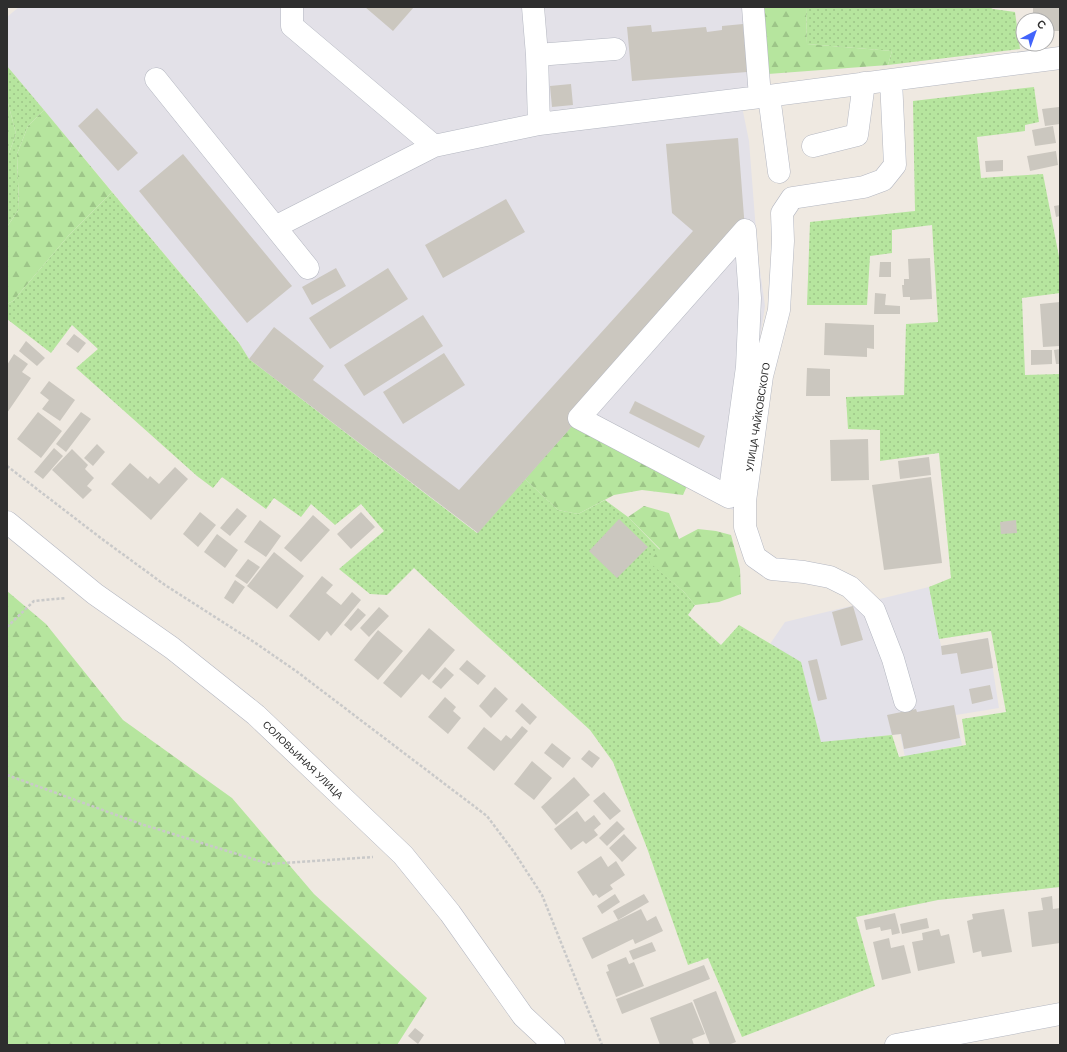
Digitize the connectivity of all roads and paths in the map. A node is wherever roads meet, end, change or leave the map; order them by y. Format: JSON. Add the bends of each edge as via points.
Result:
{"nodes":[{"id":1,"x":292,"y":7,"type":"edge"},
{"id":2,"x":533,"y":7,"type":"edge"},
{"id":3,"x":753,"y":7,"type":"edge"},
{"id":4,"x":615,"y":49,"type":"dead end"},
{"id":5,"x":537,"y":55,"type":"junction"},
{"id":6,"x":1060,"y":58,"type":"edge"},
{"id":7,"x":156,"y":79,"type":"dead end"},
{"id":8,"x":891,"y":80,"type":"junction"},
{"id":9,"x":864,"y":83,"type":"junction"},
{"id":10,"x":764,"y":97,"type":"junction"},
{"id":11,"x":539,"y":124,"type":"junction"},
{"id":12,"x":434,"y":146,"type":"junction"},
{"id":13,"x":814,"y":146,"type":"dead end"},
{"id":14,"x":779,"y":172,"type":"dead end"},
{"id":15,"x":275,"y":227,"type":"junction"},
{"id":16,"x":308,"y":268,"type":"dead end"},
{"id":17,"x":748,"y":342,"type":"junction"},
{"id":18,"x":770,"y":343,"type":"junction"},
{"id":19,"x":7,"y":466,"type":"edge"},
{"id":20,"x":7,"y":522,"type":"edge"},
{"id":21,"x":95,"y":594,"type":"junction"},
{"id":22,"x":7,"y":627,"type":"edge"},
{"id":23,"x":905,"y":701,"type":"dead end"},
{"id":24,"x":7,"y":775,"type":"edge"},
{"id":25,"x":403,"y":855,"type":"junction"},
{"id":26,"x":1060,"y":1014,"type":"edge"},
{"id":27,"x":554,"y":1045,"type":"edge"},
{"id":28,"x":602,"y":1045,"type":"edge"},
{"id":29,"x":896,"y":1045,"type":"edge"}],
"edges":[{"from":1,"to":12,"type":"street","via":[[292,26]]},
{"from":2,"to":5,"type":"street"},
{"from":3,"to":10,"type":"street"},
{"from":4,"to":5,"type":"street"},
{"from":5,"to":11,"type":"street"},
{"from":6,"to":8,"type":"street"},
{"from":7,"to":15,"type":"street"},
{"from":8,"to":9,"type":"street"},
{"from":8,"to":18,"type":"street","name":"УЛИЦА ЧАЙКОВСКОГО","via":[[894,165],[883,180],[864,187],[792,198],[782,213],[779,310]]},
{"from":9,"to":10,"type":"street"},
{"from":9,"to":13,"type":"street","via":[[857,135]]},
{"from":10,"to":11,"type":"street"},
{"from":10,"to":14,"type":"street"},
{"from":11,"to":12,"type":"street"},
{"from":12,"to":15,"type":"street"},
{"from":15,"to":16,"type":"street"},
{"from":17,"to":17,"type":"street","via":[[747,367],[729,497],[579,418],[745,230],[750,298]]},
{"from":17,"to":18,"type":"street"},
{"from":18,"to":23,"type":"street","name":"УЛИЦА ЧАЙКОВСКОГО","via":[[762,376],[745,501],[745,527],[755,556],[772,569],[830,577],[850,587],[874,610],[893,659]]},
{"from":19,"to":28,"type":"path","via":[[165,584],[296,671],[488,816],[542,895]]},
{"from":20,"to":21,"type":"street","name":"СОЛОВЬИНАЯ УЛИЦА"},
{"from":21,"to":22,"type":"path","via":[[34,602]]},
{"from":21,"to":25,"type":"street","name":"СОЛОВЬИНАЯ УЛИЦА","via":[[172,648],[256,715]]},
{"from":24,"to":25,"type":"path","via":[[141,824],[269,864]]},
{"from":25,"to":27,"type":"street","name":"СОЛОВЬИНАЯ УЛИЦА","via":[[450,913],[523,1016]]},
{"from":26,"to":29,"type":"street"}]}
